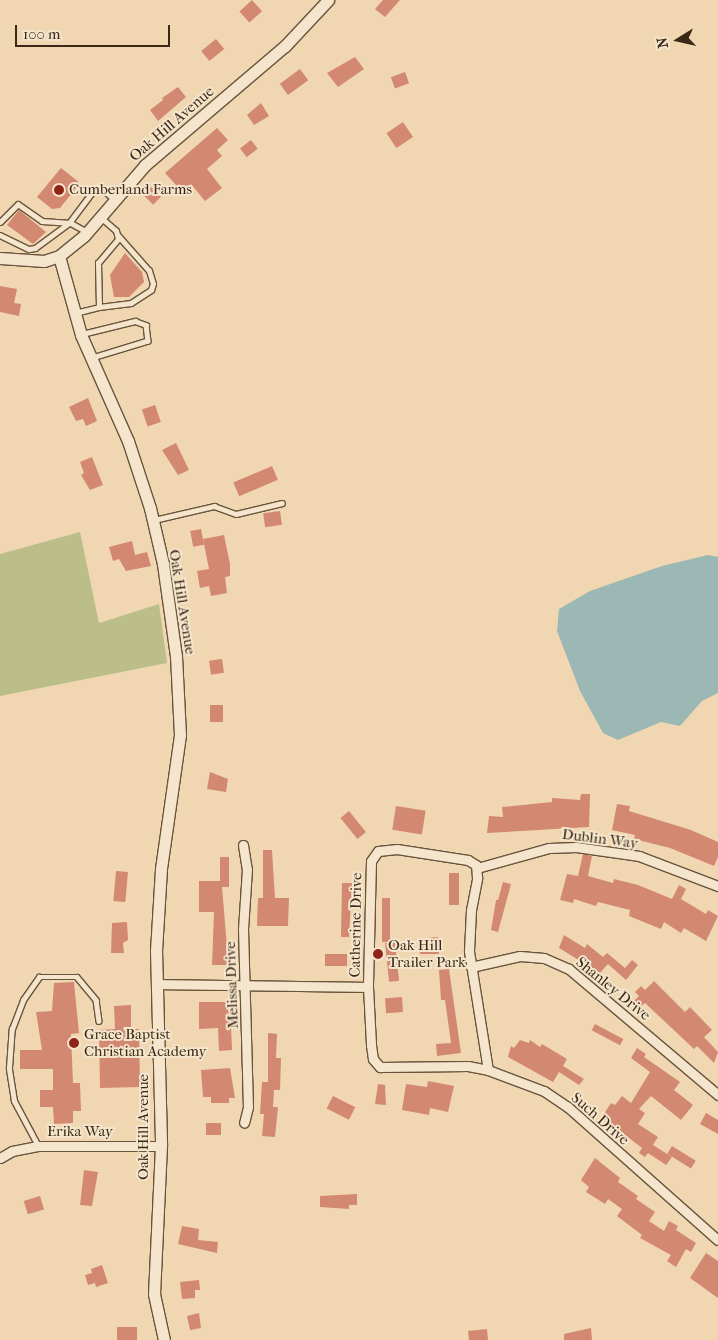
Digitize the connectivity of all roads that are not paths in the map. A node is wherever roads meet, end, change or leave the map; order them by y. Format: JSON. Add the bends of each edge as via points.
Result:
{"nodes":[{"id":1,"x":328,"y":0,"type":"edge"},
{"id":2,"x":114,"y":199,"type":"junction"},
{"id":3,"x":99,"y":217,"type":"junction"},
{"id":4,"x":0,"y":222,"type":"edge"},
{"id":5,"x":70,"y":223,"type":"junction"},
{"id":6,"x":87,"y":232,"type":"junction"},
{"id":7,"x":0,"y":235,"type":"edge"},
{"id":8,"x":118,"y":236,"type":"junction"},
{"id":9,"x":58,"y":256,"type":"junction"},
{"id":10,"x":0,"y":258,"type":"edge"},
{"id":11,"x":100,"y":307,"type":"junction"},
{"id":12,"x":74,"y":313,"type":"junction"},
{"id":13,"x":81,"y":334,"type":"junction"},
{"id":14,"x":91,"y":358,"type":"junction"},
{"id":15,"x":282,"y":503,"type":"dead end"},
{"id":16,"x":153,"y":520,"type":"junction"},
{"id":17,"x":243,"y":846,"type":"dead end"},
{"id":18,"x":477,"y":868,"type":"junction"},
{"id":19,"x":718,"y":886,"type":"edge"},
{"id":20,"x":472,"y":967,"type":"junction"},
{"id":21,"x":157,"y":984,"type":"junction"},
{"id":22,"x":246,"y":985,"type":"junction"},
{"id":23,"x":368,"y":987,"type":"junction"},
{"id":24,"x":99,"y":1022,"type":"dead end"},
{"id":25,"x":380,"y":1067,"type":"joint"},
{"id":26,"x":488,"y":1070,"type":"junction"},
{"id":27,"x":718,"y":1095,"type":"edge"},
{"id":28,"x":244,"y":1123,"type":"dead end"},
{"id":29,"x":38,"y":1146,"type":"junction"},
{"id":30,"x":162,"y":1146,"type":"junction"},
{"id":31,"x":0,"y":1158,"type":"edge"},
{"id":32,"x":718,"y":1240,"type":"edge"},
{"id":33,"x":164,"y":1340,"type":"edge"}],
"edges":[{"from":1,"to":2,"type":"main road","name":"Oak Hill Avenue","via":[[285,46],[145,165]]},
{"from":2,"to":3,"type":"main road","name":"Oak Hill Avenue"},
{"from":2,"to":5,"type":"lane","via":[[101,188],[93,191]]},
{"from":3,"to":6,"type":"main road","name":"Oak Hill Avenue"},
{"from":3,"to":8,"type":"lane"},
{"from":4,"to":5,"type":"lane","via":[[18,204],[42,221]]},
{"from":5,"to":6,"type":"lane"},
{"from":5,"to":7,"type":"lane","via":[[35,248],[29,249]]},
{"from":6,"to":9,"type":"main road","name":"Oak Hill Avenue"},
{"from":8,"to":11,"type":"lane","via":[[98,263]]},
{"from":8,"to":11,"type":"lane","via":[[149,271],[153,284],[140,298],[114,307]]},
{"from":9,"to":10,"type":"main road","via":[[26,262]]},
{"from":9,"to":12,"type":"main road","name":"Oak Hill Avenue"},
{"from":11,"to":12,"type":"lane"},
{"from":12,"to":13,"type":"main road","name":"Oak Hill Avenue"},
{"from":13,"to":14,"type":"main road","name":"Oak Hill Avenue"},
{"from":13,"to":14,"type":"lane","via":[[135,321],[146,325],[148,342]]},
{"from":14,"to":16,"type":"main road","name":"Oak Hill Avenue","via":[[128,442]]},
{"from":15,"to":16,"type":"lane","via":[[236,514],[214,506]]},
{"from":16,"to":21,"type":"main road","name":"Oak Hill Avenue","via":[[175,648],[180,735],[157,908]]},
{"from":17,"to":22,"type":"street","name":"Melissa Drive","via":[[246,869],[243,928]]},
{"from":18,"to":19,"type":"street","name":"Dublin Way","via":[[549,848],[576,847],[639,856]]},
{"from":18,"to":20,"type":"street","via":[[471,910]]},
{"from":18,"to":23,"type":"street","name":"Catherine Drive","via":[[468,860],[396,849],[378,851],[371,861]]},
{"from":20,"to":26,"type":"street"},
{"from":20,"to":27,"type":"street","name":"Shanley Drive","via":[[520,956],[544,958],[569,969]]},
{"from":21,"to":22,"type":"street"},
{"from":21,"to":30,"type":"main road","name":"Oak Hill Avenue"},
{"from":22,"to":23,"type":"street"},
{"from":22,"to":28,"type":"street","name":"Melissa Drive","via":[[248,1107]]},
{"from":23,"to":25,"type":"street","name":"Catherine Drive","via":[[373,1059]]},
{"from":24,"to":29,"type":"lane","via":[[96,1000],[77,977],[39,977],[23,1000],[12,1029],[9,1068],[14,1101]]},
{"from":25,"to":26,"type":"street","name":"Such Drive","via":[[468,1066]]},
{"from":26,"to":32,"type":"street","name":"Such Drive","via":[[544,1091],[568,1107]]},
{"from":29,"to":30,"type":"street","name":"Erika Way"},
{"from":29,"to":31,"type":"street","name":"Erika Way","via":[[12,1151]]},
{"from":30,"to":33,"type":"main road","name":"Oak Hill Avenue","via":[[154,1294]]}]}
